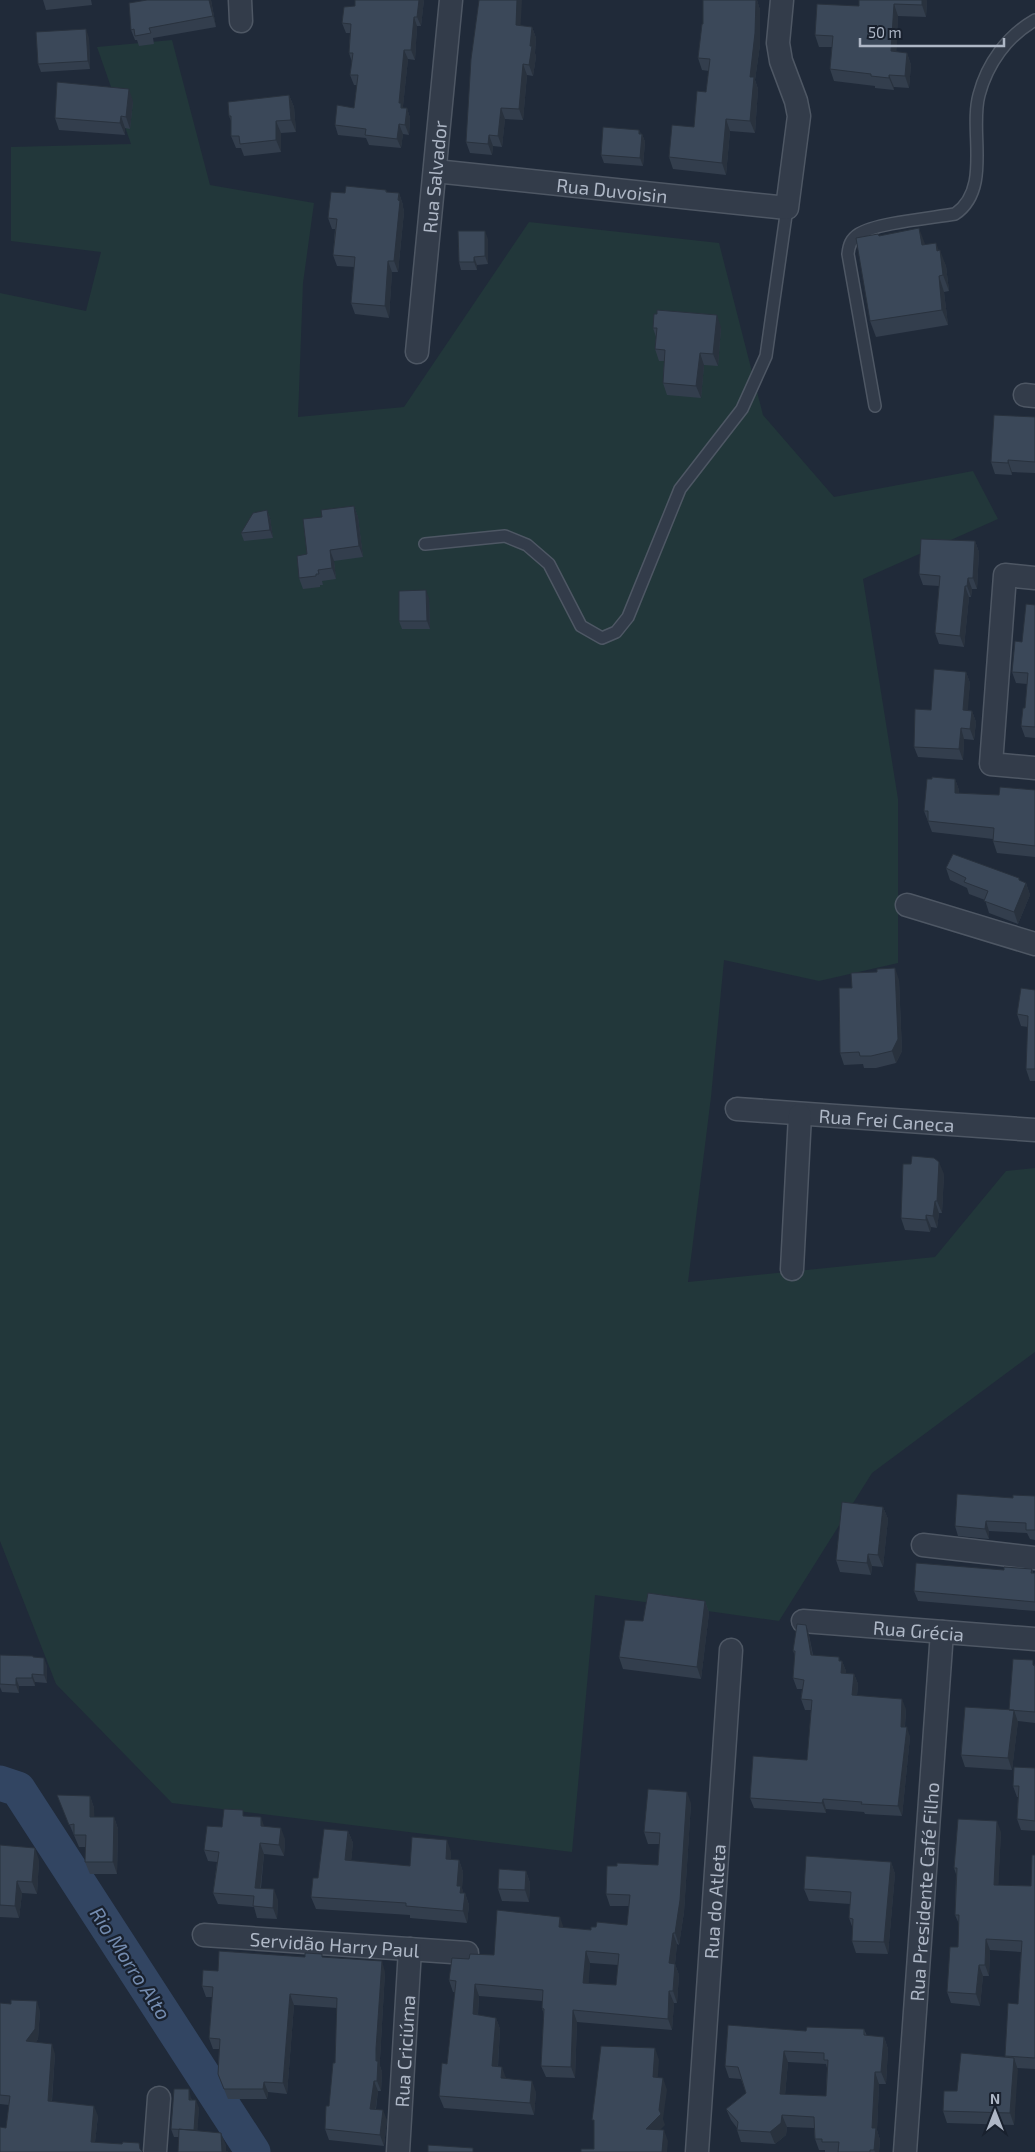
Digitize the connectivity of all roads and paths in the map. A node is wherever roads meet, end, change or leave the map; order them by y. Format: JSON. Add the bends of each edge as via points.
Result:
{"nodes":[{"id":1,"x":451,"y":0,"type":"edge"},
{"id":2,"x":782,"y":0,"type":"edge"},
{"id":3,"x":1035,"y":20,"type":"edge"},
{"id":4,"x":435,"y":171,"type":"junction"},
{"id":5,"x":787,"y":208,"type":"junction"},
{"id":6,"x":417,"y":352,"type":"dead end"},
{"id":7,"x":875,"y":406,"type":"dead end"},
{"id":8,"x":425,"y":544,"type":"dead end"},
{"id":9,"x":1035,"y":578,"type":"edge"},
{"id":10,"x":1035,"y":768,"type":"edge"},
{"id":11,"x":907,"y":905,"type":"dead end"},
{"id":12,"x":1035,"y":944,"type":"edge"},
{"id":13,"x":738,"y":1109,"type":"dead end"},
{"id":14,"x":800,"y":1115,"type":"junction"},
{"id":15,"x":1035,"y":1130,"type":"edge"},
{"id":16,"x":792,"y":1269,"type":"dead end"},
{"id":17,"x":922,"y":1545,"type":"dead end"},
{"id":18,"x":1035,"y":1558,"type":"edge"},
{"id":19,"x":804,"y":1621,"type":"dead end"},
{"id":20,"x":942,"y":1632,"type":"junction"},
{"id":21,"x":1035,"y":1639,"type":"edge"},
{"id":22,"x":732,"y":1650,"type":"dead end"},
{"id":23,"x":204,"y":1935,"type":"dead end"},
{"id":24,"x":410,"y":1949,"type":"junction"},
{"id":25,"x":467,"y":1953,"type":"dead end"},
{"id":26,"x":159,"y":2098,"type":"dead end"},
{"id":27,"x":156,"y":2152,"type":"edge"},
{"id":28,"x":398,"y":2152,"type":"edge"},
{"id":29,"x":697,"y":2152,"type":"edge"},
{"id":30,"x":906,"y":2152,"type":"edge"}],
"edges":[{"from":1,"to":4,"type":"street","name":"Rua Salvador"},
{"from":2,"to":5,"type":"street","via":[[778,43],[780,61],[799,116]]},
{"from":3,"to":7,"type":"lane","via":[[1023,27],[995,55],[978,95],[975,187],[963,208],[955,214],[873,228],[858,234],[849,243],[848,254]]},
{"from":4,"to":5,"type":"street","name":"Rua Duvoisin"},
{"from":4,"to":6,"type":"street","name":"Rua Salvador"},
{"from":5,"to":8,"type":"lane","via":[[766,356],[742,409],[680,489],[628,616],[616,632],[602,638],[581,626],[549,564],[527,545],[505,536]]},
{"from":9,"to":10,"type":"street","via":[[1006,575],[991,764]]},
{"from":11,"to":12,"type":"street"},
{"from":13,"to":14,"type":"street","name":"Rua Frei Caneca"},
{"from":14,"to":15,"type":"street","name":"Rua Frei Caneca"},
{"from":14,"to":16,"type":"street"},
{"from":17,"to":18,"type":"street"},
{"from":19,"to":20,"type":"street","name":"Rua Grécia"},
{"from":20,"to":21,"type":"street","name":"Rua Grécia"},
{"from":20,"to":30,"type":"street","name":"Rua Presidente Café Filho"},
{"from":22,"to":29,"type":"street","name":"Rua do Atleta"},
{"from":23,"to":24,"type":"street","name":"Servidão Harry Paul"},
{"from":24,"to":25,"type":"street","name":"Servidão Harry Paul"},
{"from":24,"to":28,"type":"street","name":"Rua Criciúma"},
{"from":26,"to":27,"type":"street"}]}
